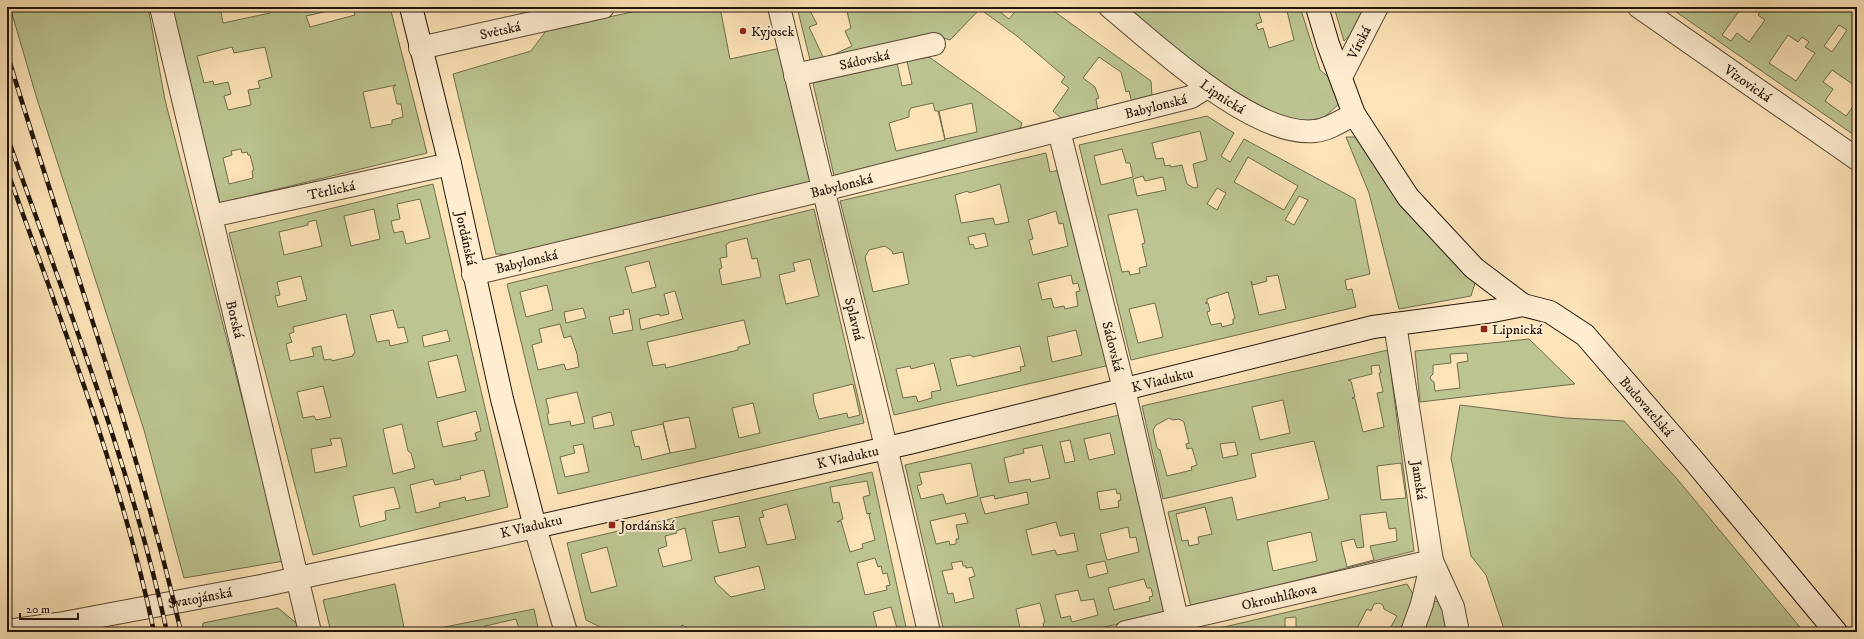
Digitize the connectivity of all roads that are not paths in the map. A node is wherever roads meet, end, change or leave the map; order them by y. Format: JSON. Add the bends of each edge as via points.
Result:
{"nodes":[{"id":1,"x":161,"y":7,"type":"edge"},
{"id":2,"x":411,"y":7,"type":"edge"},
{"id":3,"x":603,"y":7,"type":"edge"},
{"id":4,"x":779,"y":7,"type":"edge"},
{"id":5,"x":1110,"y":7,"type":"edge"},
{"id":6,"x":1317,"y":7,"type":"edge"},
{"id":7,"x":1377,"y":7,"type":"edge"},
{"id":8,"x":1639,"y":7,"type":"edge"},
{"id":9,"x":934,"y":44,"type":"dead end"},
{"id":10,"x":420,"y":48,"type":"junction"},
{"id":11,"x":795,"y":75,"type":"junction"},
{"id":12,"x":1341,"y":77,"type":"junction"},
{"id":13,"x":1207,"y":87,"type":"junction"},
{"id":14,"x":1354,"y":114,"type":"junction"},
{"id":15,"x":1059,"y":131,"type":"junction"},
{"id":16,"x":1857,"y":159,"type":"edge"},
{"id":17,"x":450,"y":164,"type":"junction"},
{"id":18,"x":823,"y":190,"type":"junction"},
{"id":19,"x":211,"y":216,"type":"junction"},
{"id":20,"x":473,"y":274,"type":"junction"},
{"id":21,"x":1523,"y":305,"type":"junction"},
{"id":22,"x":1395,"y":324,"type":"junction"},
{"id":23,"x":1124,"y":389,"type":"junction"},
{"id":24,"x":886,"y":448,"type":"junction"},
{"id":25,"x":535,"y":527,"type":"junction"},
{"id":26,"x":1432,"y":561,"type":"junction"},
{"id":27,"x":298,"y":578,"type":"junction"},
{"id":28,"x":1179,"y":626,"type":"edge"},
{"id":29,"x":7,"y":631,"type":"edge"},
{"id":30,"x":310,"y":632,"type":"edge"},
{"id":31,"x":566,"y":632,"type":"edge"},
{"id":32,"x":929,"y":632,"type":"edge"},
{"id":33,"x":1126,"y":632,"type":"edge"},
{"id":34,"x":1412,"y":632,"type":"edge"},
{"id":35,"x":1458,"y":632,"type":"edge"},
{"id":36,"x":1836,"y":632,"type":"edge"}],
"edges":[{"from":1,"to":19,"type":"street","name":"Borská"},
{"from":2,"to":10,"type":"street","name":"Jordánská"},
{"from":3,"to":10,"type":"street","name":"Světská"},
{"from":4,"to":11,"type":"street","name":"Splavná"},
{"from":5,"to":13,"type":"street","name":"Lipnická"},
{"from":6,"to":12,"type":"street"},
{"from":7,"to":12,"type":"street","name":"Vírská"},
{"from":8,"to":16,"type":"street","name":"Vizovická"},
{"from":9,"to":11,"type":"street","name":"Sádovská"},
{"from":10,"to":17,"type":"street","name":"Jordánská"},
{"from":11,"to":18,"type":"street","name":"Splavná"},
{"from":12,"to":14,"type":"street"},
{"from":13,"to":14,"type":"street","name":"Lipnická","via":[[1266,121],[1293,130],[1316,131]]},
{"from":13,"to":15,"type":"street","name":"Babylonská","via":[[1192,97]]},
{"from":14,"to":21,"type":"street","via":[[1408,197],[1474,268]]},
{"from":15,"to":18,"type":"street","name":"Babylonská"},
{"from":15,"to":23,"type":"street","name":"Sádovská"},
{"from":17,"to":19,"type":"street","name":"Těrlická"},
{"from":17,"to":20,"type":"street","name":"Jordánská"},
{"from":18,"to":20,"type":"street","name":"Babylonská"},
{"from":18,"to":24,"type":"street","name":"Splavná"},
{"from":19,"to":27,"type":"street","name":"Borská"},
{"from":20,"to":25,"type":"street","name":"Jordánská"},
{"from":21,"to":22,"type":"street","name":"Budovatelská"},
{"from":21,"to":36,"type":"street","name":"Budovatelská","via":[[1550,312],[1586,335]]},
{"from":22,"to":23,"type":"street","name":"K Viaduktu"},
{"from":22,"to":26,"type":"street","name":"Jamská"},
{"from":23,"to":24,"type":"street","name":"K Viaduktu"},
{"from":23,"to":28,"type":"street","name":"Sádovská"},
{"from":24,"to":25,"type":"street","name":"K Viaduktu"},
{"from":24,"to":32,"type":"street","name":"Splavná"},
{"from":25,"to":27,"type":"street","name":"K Viaduktu"},
{"from":25,"to":31,"type":"street","name":"Jordánská"},
{"from":26,"to":28,"type":"street","name":"Okrouhlíkova"},
{"from":26,"to":34,"type":"street","via":[[1422,604]]},
{"from":26,"to":35,"type":"street","name":"Jamská","via":[[1453,607]]},
{"from":27,"to":29,"type":"street","name":"Svatojánská","via":[[58,624]]},
{"from":27,"to":30,"type":"street","name":"Borská"},
{"from":28,"to":33,"type":"street","name":"Okrouhlíkova"}]}
